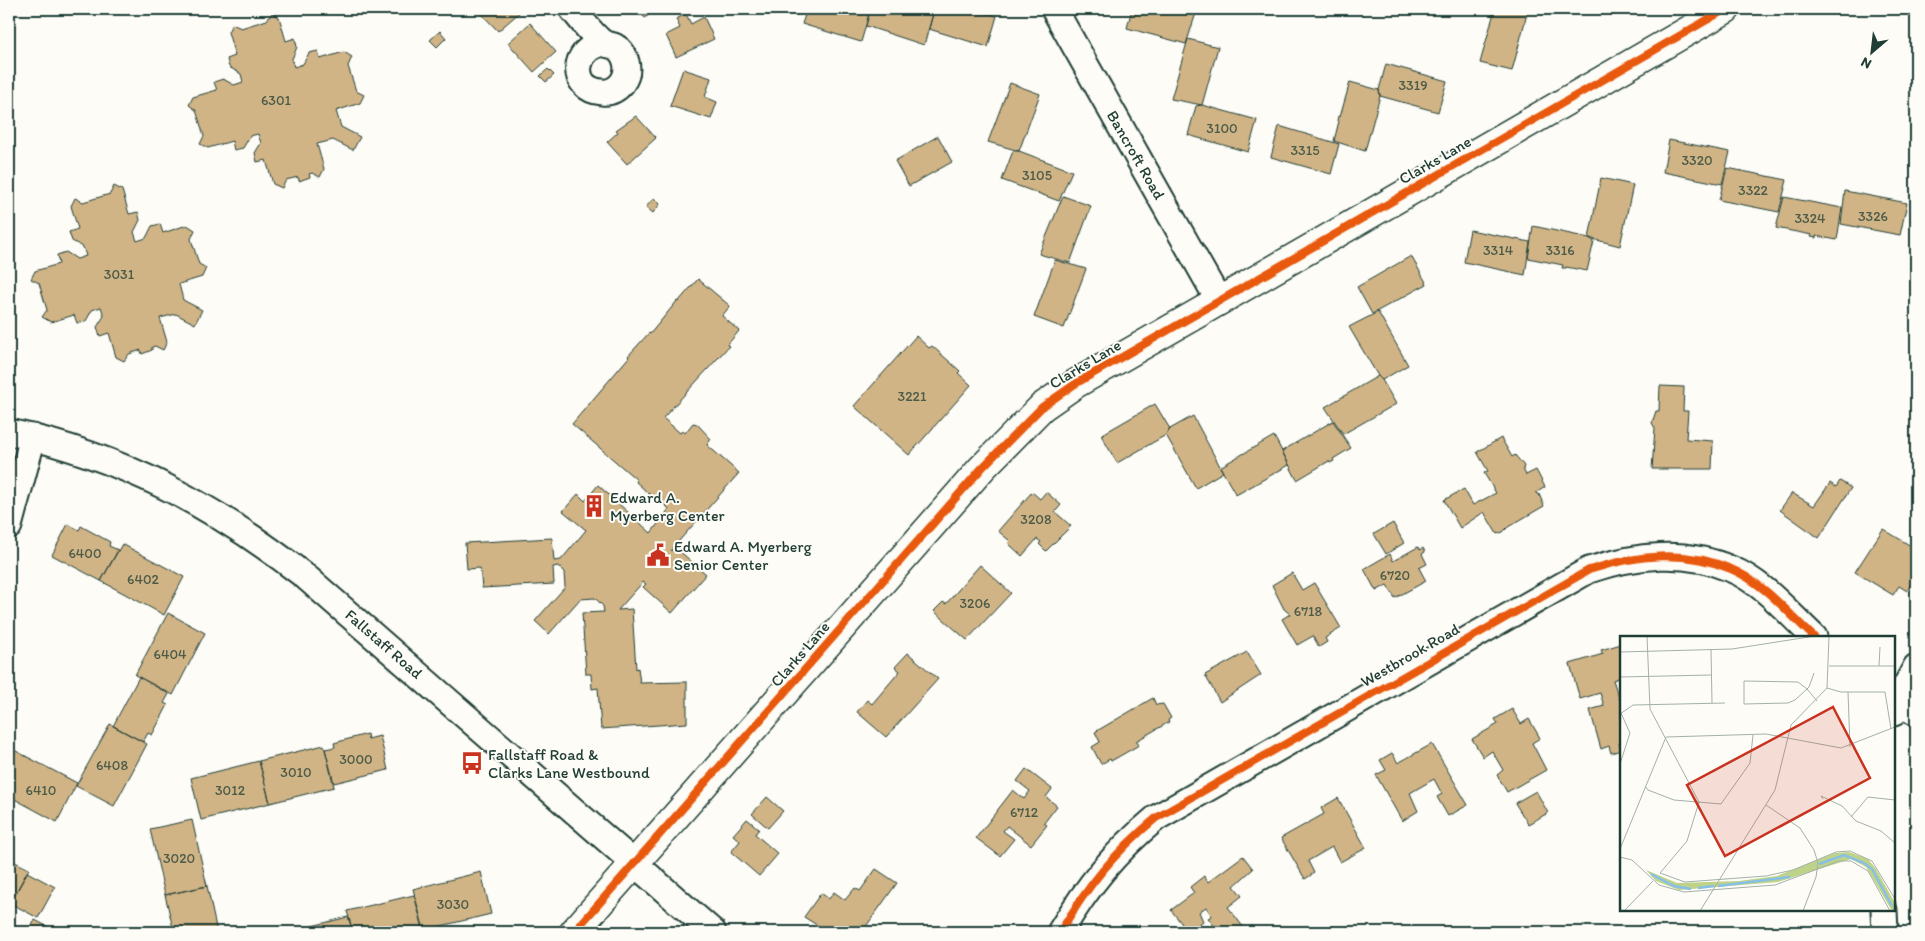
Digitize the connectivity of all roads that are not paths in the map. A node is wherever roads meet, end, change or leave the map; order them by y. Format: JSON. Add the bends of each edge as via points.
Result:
{"nodes":[{"id":1,"x":572,"y":9,"type":"edge"},
{"id":2,"x":1054,"y":9,"type":"edge"},
{"id":3,"x":1726,"y":9,"type":"edge"},
{"id":4,"x":604,"y":43,"type":"dead end"},
{"id":5,"x":1219,"y":300,"type":"junction"},
{"id":6,"x":9,"y":432,"type":"edge"},
{"id":7,"x":34,"y":437,"type":"junction"},
{"id":8,"x":9,"y":526,"type":"edge"},
{"id":9,"x":1813,"y":636,"type":"edge"},
{"id":10,"x":1916,"y":668,"type":"edge"},
{"id":11,"x":1900,"y":707,"type":"edge"},
{"id":12,"x":635,"y":863,"type":"junction"},
{"id":13,"x":1884,"y":911,"type":"edge"},
{"id":14,"x":574,"y":932,"type":"edge"},
{"id":15,"x":712,"y":932,"type":"edge"},
{"id":16,"x":1060,"y":932,"type":"edge"},
{"id":17,"x":1885,"y":932,"type":"edge"}],
"edges":[{"from":1,"to":4,"type":"street"},
{"from":2,"to":5,"type":"street","name":"Bancroft Road"},
{"from":3,"to":5,"type":"street","name":"Clarks Lane"},
{"from":5,"to":12,"type":"street","name":"Clarks Lane","via":[[1075,384],[1014,432]]},
{"from":6,"to":7,"type":"street","name":"Fallstaff Road"},
{"from":7,"to":8,"type":"street"},
{"from":7,"to":12,"type":"street","name":"Fallstaff Road","via":[[93,454],[140,473],[246,531],[306,577]]},
{"from":9,"to":16,"type":"street","name":"Westbrook Road","via":[[1760,587],[1732,569],[1677,555],[1619,560],[1589,570],[1156,818],[1095,878]]},
{"from":10,"to":11,"type":"street"},
{"from":12,"to":14,"type":"street","name":"Clarks Lane"},
{"from":12,"to":15,"type":"street","name":"Fallstaff Road"},
{"from":13,"to":17,"type":"street"}]}
